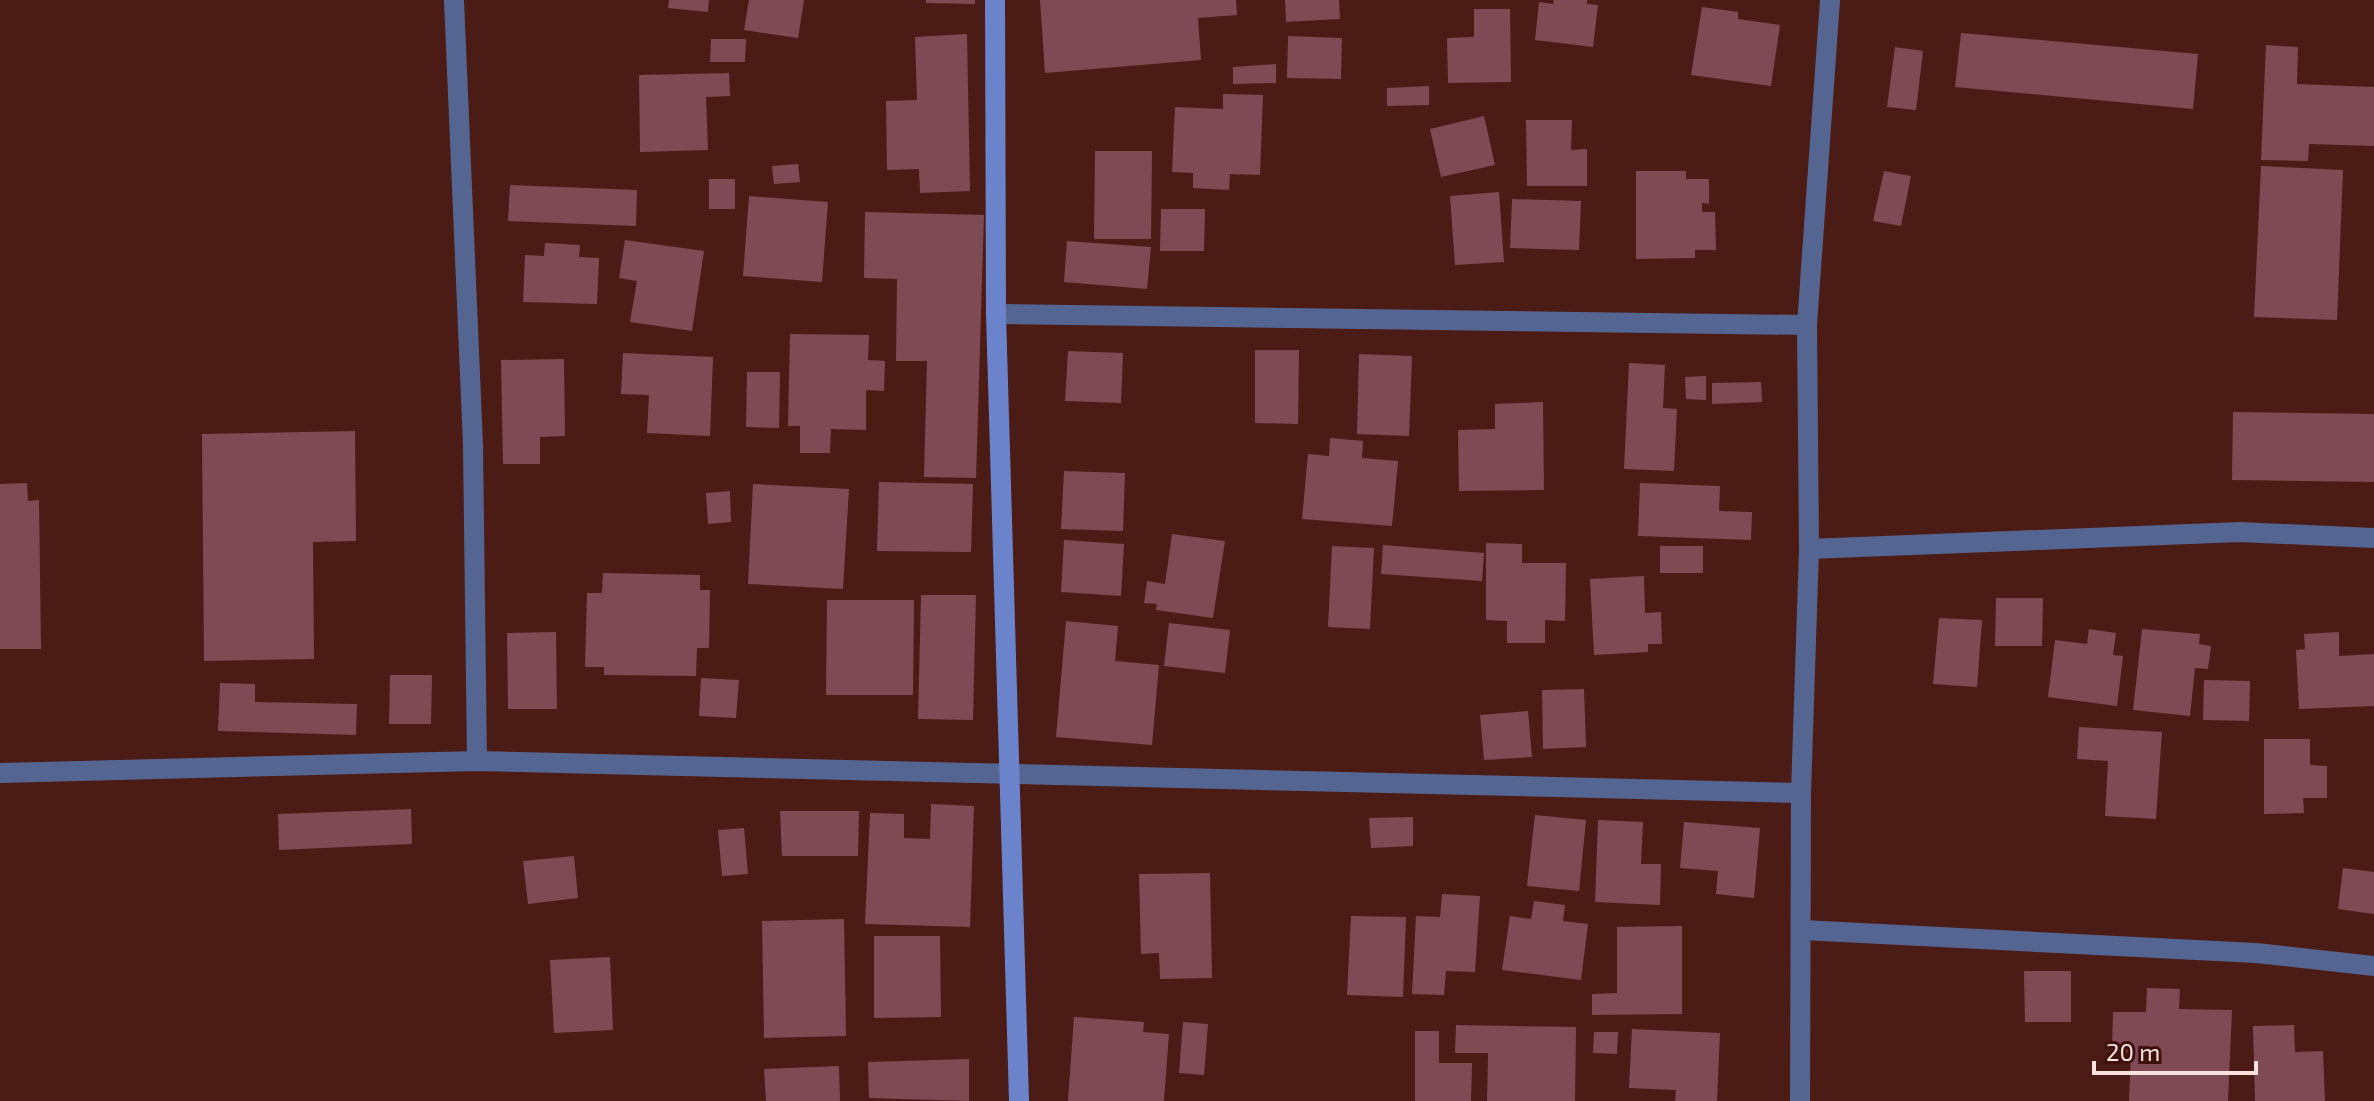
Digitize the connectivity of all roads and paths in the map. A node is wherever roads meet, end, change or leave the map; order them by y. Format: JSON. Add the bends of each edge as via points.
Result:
{"nodes":[{"id":1,"x":454,"y":0,"type":"edge"},
{"id":2,"x":995,"y":0,"type":"edge"},
{"id":3,"x":1830,"y":0,"type":"edge"},
{"id":4,"x":996,"y":314,"type":"junction"},
{"id":5,"x":1807,"y":325,"type":"junction"},
{"id":6,"x":2374,"y":538,"type":"edge"},
{"id":7,"x":1809,"y":549,"type":"junction"},
{"id":8,"x":477,"y":761,"type":"junction"},
{"id":9,"x":0,"y":773,"type":"edge"},
{"id":10,"x":1011,"y":774,"type":"junction"},
{"id":11,"x":1801,"y":793,"type":"junction"},
{"id":12,"x":1802,"y":930,"type":"junction"},
{"id":13,"x":2374,"y":966,"type":"edge"},
{"id":14,"x":1019,"y":1101,"type":"edge"},
{"id":15,"x":1800,"y":1101,"type":"edge"}],
"edges":[{"from":1,"to":8,"type":"street","via":[[473,445]]},
{"from":2,"to":4,"type":"street"},
{"from":3,"to":5,"type":"street"},
{"from":4,"to":5,"type":"street"},
{"from":4,"to":10,"type":"street"},
{"from":5,"to":7,"type":"street"},
{"from":6,"to":7,"type":"street","via":[[2240,532]]},
{"from":7,"to":11,"type":"street"},
{"from":8,"to":9,"type":"street"},
{"from":8,"to":10,"type":"street"},
{"from":10,"to":11,"type":"street"},
{"from":10,"to":14,"type":"street"},
{"from":11,"to":12,"type":"street"},
{"from":12,"to":13,"type":"street","via":[[2256,953]]},
{"from":12,"to":15,"type":"street"}]}
